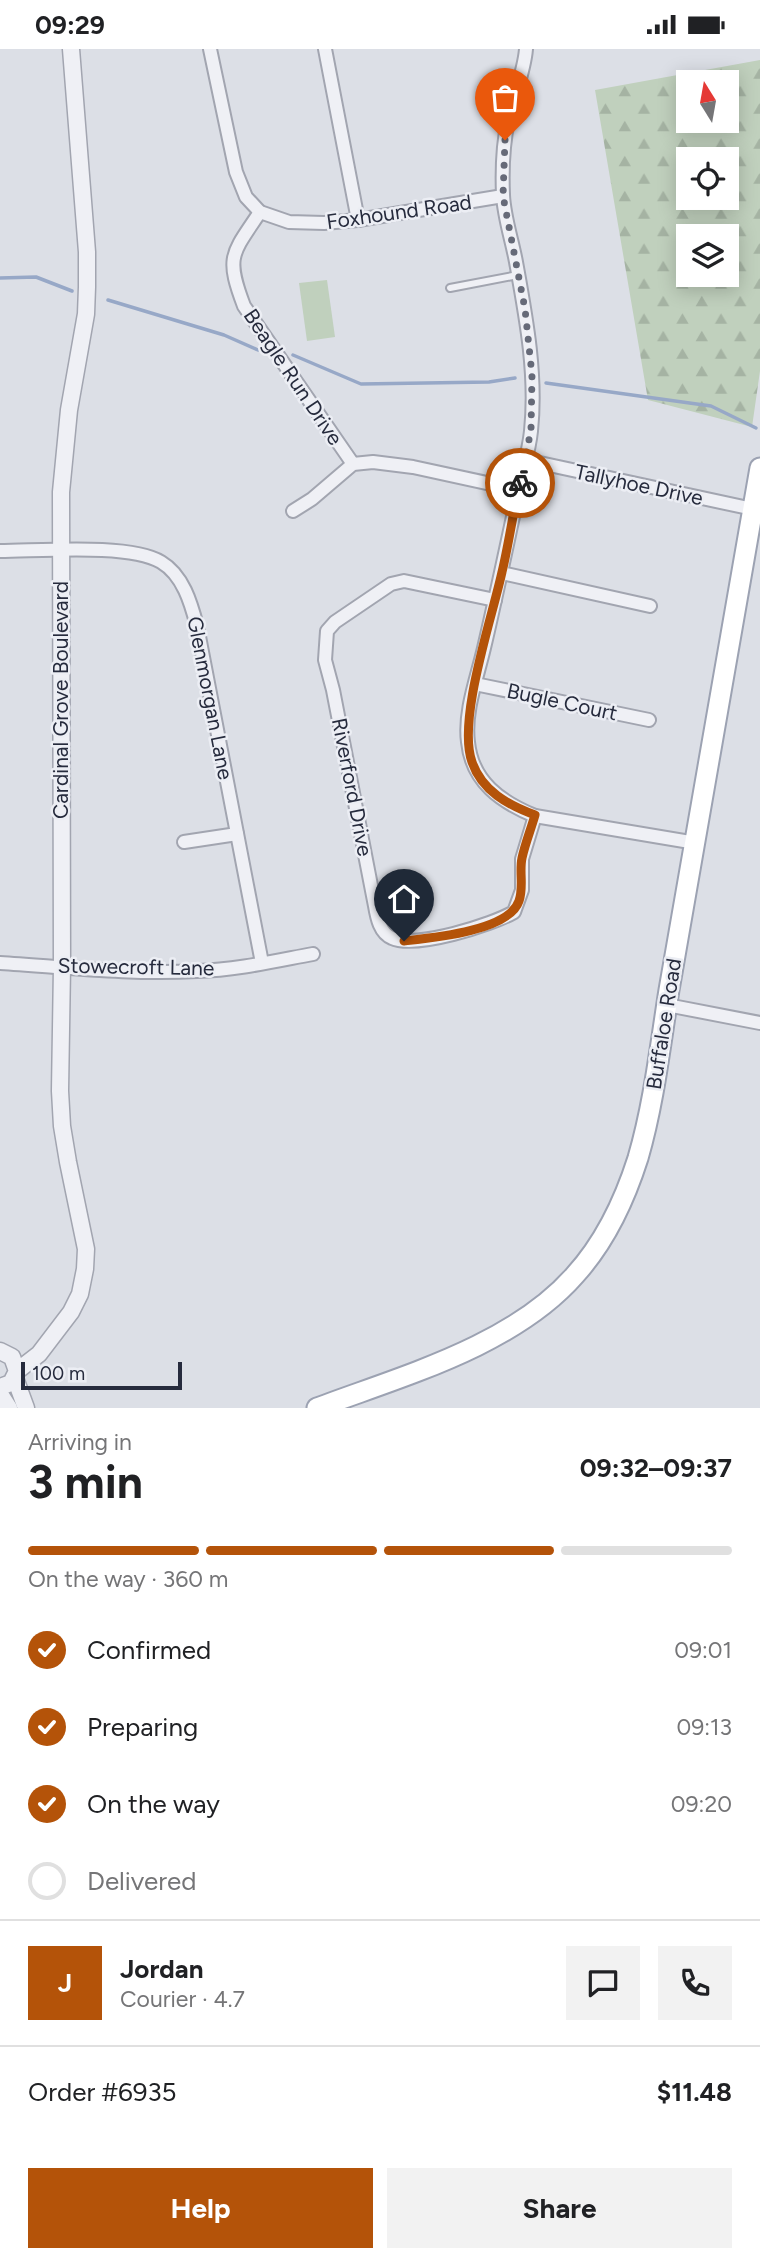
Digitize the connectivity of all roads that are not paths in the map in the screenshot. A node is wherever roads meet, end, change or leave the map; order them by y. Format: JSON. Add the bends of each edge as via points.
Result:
{"nodes":[{"id":1,"x":71,"y":49,"type":"edge"},
{"id":2,"x":210,"y":49,"type":"edge"},
{"id":3,"x":325,"y":49,"type":"edge"},
{"id":4,"x":526,"y":49,"type":"edge"},
{"id":5,"x":503,"y":196,"type":"junction"},
{"id":6,"x":260,"y":212,"type":"junction"},
{"id":7,"x":358,"y":220,"type":"junction"},
{"id":8,"x":518,"y":275,"type":"junction"},
{"id":9,"x":450,"y":288,"type":"dead end"},
{"id":10,"x":526,"y":460,"type":"junction"},
{"id":11,"x":353,"y":464,"type":"junction"},
{"id":12,"x":760,"y":468,"type":"edge"},
{"id":13,"x":519,"y":490,"type":"junction"},
{"id":14,"x":753,"y":509,"type":"junction"},
{"id":15,"x":293,"y":511,"type":"dead end"},
{"id":16,"x":0,"y":551,"type":"edge"},
{"id":17,"x":61,"y":551,"type":"junction"},
{"id":18,"x":502,"y":573,"type":"junction"},
{"id":19,"x":495,"y":600,"type":"junction"},
{"id":20,"x":650,"y":606,"type":"dead end"},
{"id":21,"x":475,"y":684,"type":"junction"},
{"id":22,"x":649,"y":720,"type":"dead end"},
{"id":23,"x":535,"y":815,"type":"junction"},
{"id":24,"x":237,"y":834,"type":"junction"},
{"id":25,"x":184,"y":842,"type":"dead end"},
{"id":26,"x":696,"y":843,"type":"junction"},
{"id":27,"x":313,"y":954,"type":"dead end"},
{"id":28,"x":0,"y":963,"type":"edge"},
{"id":29,"x":262,"y":963,"type":"junction"},
{"id":30,"x":62,"y":967,"type":"junction"},
{"id":31,"x":667,"y":1005,"type":"junction"},
{"id":32,"x":760,"y":1023,"type":"edge"},
{"id":33,"x":47,"y":1341,"type":"junction"},
{"id":34,"x":4,"y":1352,"type":"edge"},
{"id":35,"x":16,"y":1374,"type":"junction"},
{"id":36,"x":0,"y":1387,"type":"edge"},
{"id":37,"x":0,"y":1394,"type":"edge"},
{"id":38,"x":9,"y":1408,"type":"edge"},
{"id":39,"x":26,"y":1408,"type":"edge"},
{"id":40,"x":317,"y":1408,"type":"edge"}],
"edges":[{"from":1,"to":17,"type":"street","name":"Cardinal Grove Boulevard","via":[[87,287],[64,453]]},
{"from":2,"to":6,"type":"street","via":[[236,172],[246,197]]},
{"from":3,"to":7,"type":"street"},
{"from":4,"to":5,"type":"street","via":[[505,140]]},
{"from":5,"to":7,"type":"street","name":"Foxhound Road"},
{"from":5,"to":8,"type":"street"},
{"from":6,"to":7,"type":"street","name":"Foxhound Road","via":[[307,224]]},
{"from":6,"to":11,"type":"street","name":"Beagle Run Drive","via":[[233,255],[233,276],[240,296]]},
{"from":8,"to":9,"type":"lane"},
{"from":8,"to":10,"type":"street","via":[[532,375]]},
{"from":10,"to":13,"type":"street"},
{"from":10,"to":14,"type":"street","name":"Tallyhoe Drive"},
{"from":11,"to":13,"type":"street","via":[[392,463]]},
{"from":11,"to":15,"type":"street"},
{"from":12,"to":14,"type":"main road","name":"Buffaloe Road"},
{"from":13,"to":18,"type":"street"},
{"from":14,"to":26,"type":"main road","name":"Buffaloe Road"},
{"from":16,"to":17,"type":"street","name":"Glenmorgan Lane"},
{"from":17,"to":24,"type":"street","name":"Glenmorgan Lane","via":[[115,551],[149,557],[162,562],[183,586],[197,626]]},
{"from":17,"to":30,"type":"street","name":"Cardinal Grove Boulevard"},
{"from":18,"to":19,"type":"street"},
{"from":18,"to":20,"type":"street"},
{"from":19,"to":21,"type":"street"},
{"from":19,"to":23,"type":"street","name":"Riverford Drive","via":[[404,581],[391,584],[327,631],[325,660],[374,906],[383,931],[404,941],[421,939],[488,925],[514,912]]},
{"from":21,"to":22,"type":"street","name":"Bugle Court"},
{"from":21,"to":23,"type":"street","via":[[468,722],[472,762],[497,796]]},
{"from":23,"to":26,"type":"street"},
{"from":24,"to":25,"type":"street"},
{"from":24,"to":29,"type":"street","name":"Glenmorgan Lane"},
{"from":26,"to":31,"type":"main road","name":"Buffaloe Road"},
{"from":27,"to":29,"type":"street","name":"Stowecroft Lane"},
{"from":28,"to":30,"type":"street","name":"Stowecroft Lane"},
{"from":29,"to":30,"type":"street","name":"Stowecroft Lane","via":[[196,972]]},
{"from":30,"to":33,"type":"street","name":"Cardinal Grove Boulevard","via":[[62,1126],[86,1249],[80,1294]]},
{"from":31,"to":32,"type":"street"},
{"from":31,"to":40,"type":"main road","name":"Buffaloe Road","via":[[658,1073],[637,1160],[593,1254],[574,1276],[547,1301],[488,1340]]},
{"from":33,"to":34,"type":"street","via":[[21,1352]]},
{"from":33,"to":35,"type":"street","name":"Cardinal Grove Boulevard"},
{"from":34,"to":35,"type":"street","via":[[15,1361]]},
{"from":35,"to":36,"type":"street","name":"Cardinal Grove Boulevard","via":[[11,1383]]},
{"from":35,"to":39,"type":"street"},
{"from":37,"to":38,"type":"street"}]}
